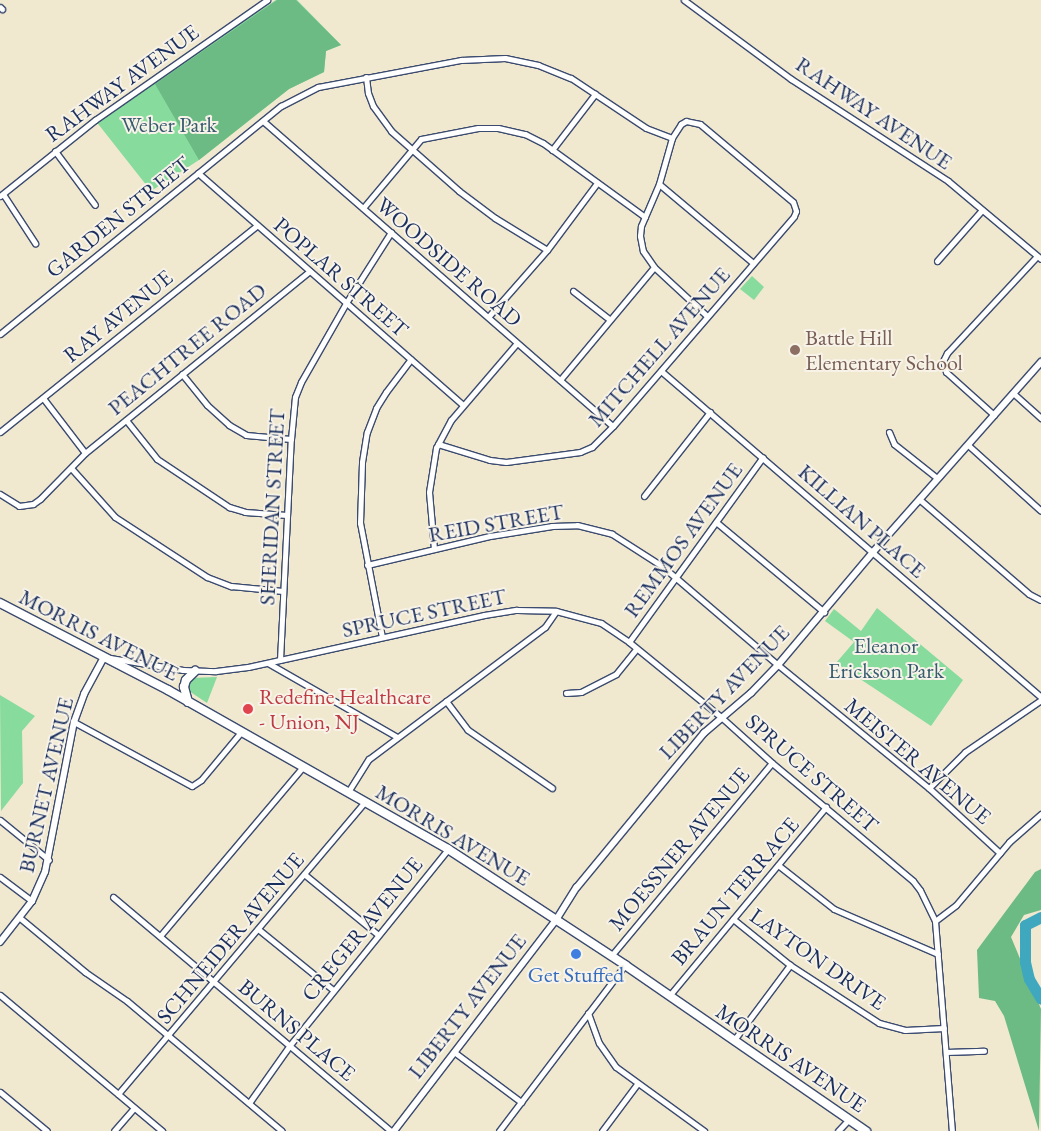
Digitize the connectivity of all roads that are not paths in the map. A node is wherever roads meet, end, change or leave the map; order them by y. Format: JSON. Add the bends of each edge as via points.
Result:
{"nodes":[{"id":1,"x":266,"y":0,"type":"edge"},
{"id":2,"x":684,"y":0,"type":"edge"},
{"id":3,"x":366,"y":77,"type":"junction"},
{"id":4,"x":595,"y":94,"type":"junction"},
{"id":5,"x":263,"y":122,"type":"junction"},
{"id":6,"x":672,"y":138,"type":"junction"},
{"id":7,"x":412,"y":150,"type":"junction"},
{"id":8,"x":552,"y":150,"type":"junction"},
{"id":9,"x":55,"y":151,"type":"junction"},
{"id":10,"x":198,"y":173,"type":"junction"},
{"id":11,"x":597,"y":183,"type":"junction"},
{"id":12,"x":659,"y":184,"type":"junction"},
{"id":13,"x":1,"y":195,"type":"edge"},
{"id":14,"x":95,"y":205,"type":"dead end"},
{"id":15,"x":363,"y":208,"type":"junction"},
{"id":16,"x":982,"y":210,"type":"junction"},
{"id":17,"x":645,"y":217,"type":"junction"},
{"id":18,"x":257,"y":225,"type":"junction"},
{"id":19,"x":391,"y":232,"type":"junction"},
{"id":20,"x":35,"y":243,"type":"dead end"},
{"id":21,"x":547,"y":250,"type":"junction"},
{"id":22,"x":1039,"y":258,"type":"edge"},
{"id":23,"x":937,"y":261,"type":"dead end"},
{"id":24,"x":753,"y":263,"type":"junction"},
{"id":25,"x":654,"y":267,"type":"junction"},
{"id":26,"x":310,"y":271,"type":"junction"},
{"id":27,"x":573,"y":291,"type":"dead end"},
{"id":28,"x":346,"y":302,"type":"junction"},
{"id":29,"x":489,"y":316,"type":"junction"},
{"id":30,"x":706,"y":316,"type":"junction"},
{"id":31,"x":609,"y":319,"type":"junction"},
{"id":32,"x":0,"y":334,"type":"edge"},
{"id":33,"x":517,"y":343,"type":"junction"},
{"id":34,"x":411,"y":359,"type":"junction"},
{"id":35,"x":1041,"y":362,"type":"edge"},
{"id":36,"x":661,"y":371,"type":"junction"},
{"id":37,"x":182,"y":374,"type":"junction"},
{"id":38,"x":560,"y":380,"type":"junction"},
{"id":39,"x":1013,"y":393,"type":"junction"},
{"id":40,"x":42,"y":398,"type":"junction"},
{"id":41,"x":463,"y":405,"type":"junction"},
{"id":42,"x":710,"y":412,"type":"junction"},
{"id":43,"x":994,"y":415,"type":"junction"},
{"id":44,"x":1041,"y":418,"type":"edge"},
{"id":45,"x":126,"y":420,"type":"junction"},
{"id":46,"x":614,"y":426,"type":"junction"},
{"id":47,"x":0,"y":432,"type":"edge"},
{"id":48,"x":889,"y":432,"type":"dead end"},
{"id":49,"x":291,"y":439,"type":"junction"},
{"id":50,"x":438,"y":444,"type":"junction"},
{"id":51,"x":968,"y":446,"type":"junction"},
{"id":52,"x":85,"y":453,"type":"junction"},
{"id":53,"x":763,"y":457,"type":"junction"},
{"id":54,"x":71,"y":468,"type":"junction"},
{"id":55,"x":937,"y":478,"type":"junction"},
{"id":56,"x":0,"y":494,"type":"edge"},
{"id":57,"x":644,"y":496,"type":"dead end"},
{"id":58,"x":919,"y":499,"type":"junction"},
{"id":59,"x":1041,"y":511,"type":"edge"},
{"id":60,"x":287,"y":515,"type":"junction"},
{"id":61,"x":716,"y":522,"type":"junction"},
{"id":62,"x":434,"y":549,"type":"junction"},
{"id":63,"x":873,"y":552,"type":"junction"},
{"id":64,"x":367,"y":565,"type":"junction"},
{"id":65,"x":676,"y":579,"type":"junction"},
{"id":66,"x":283,"y":591,"type":"junction"},
{"id":67,"x":1041,"y":600,"type":"edge"},
{"id":68,"x":0,"y":603,"type":"edge"},
{"id":69,"x":556,"y":611,"type":"junction"},
{"id":70,"x":824,"y":612,"type":"junction"},
{"id":71,"x":382,"y":637,"type":"junction"},
{"id":72,"x":629,"y":642,"type":"junction"},
{"id":73,"x":636,"y":649,"type":"junction"},
{"id":74,"x":104,"y":657,"type":"junction"},
{"id":75,"x":280,"y":660,"type":"junction"},
{"id":76,"x":268,"y":663,"type":"junction"},
{"id":77,"x":778,"y":665,"type":"junction"},
{"id":78,"x":195,"y":671,"type":"junction"},
{"id":79,"x":566,"y":693,"type":"dead end"},
{"id":80,"x":1041,"y":699,"type":"edge"},
{"id":81,"x":446,"y":701,"type":"junction"},
{"id":82,"x":188,"y":702,"type":"junction"},
{"id":83,"x":721,"y":717,"type":"junction"},
{"id":84,"x":74,"y":722,"type":"junction"},
{"id":85,"x":241,"y":732,"type":"junction"},
{"id":86,"x":397,"y":737,"type":"junction"},
{"id":87,"x":772,"y":763,"type":"junction"},
{"id":88,"x":303,"y":767,"type":"junction"},
{"id":89,"x":552,"y":788,"type":"dead end"},
{"id":90,"x":929,"y":788,"type":"junction"},
{"id":91,"x":348,"y":792,"type":"junction"},
{"id":92,"x":365,"y":802,"type":"junction"},
{"id":93,"x":826,"y":807,"type":"junction"},
{"id":94,"x":1041,"y":814,"type":"edge"},
{"id":95,"x":0,"y":820,"type":"edge"},
{"id":96,"x":448,"y":849,"type":"junction"},
{"id":97,"x":1000,"y":853,"type":"junction"},
{"id":98,"x":48,"y":860,"type":"junction"},
{"id":99,"x":778,"y":865,"type":"junction"},
{"id":100,"x":304,"y":874,"type":"junction"},
{"id":101,"x":0,"y":877,"type":"edge"},
{"id":102,"x":113,"y":896,"type":"dead end"},
{"id":103,"x":32,"y":901,"type":"junction"},
{"id":104,"x":20,"y":918,"type":"junction"},
{"id":105,"x":733,"y":919,"type":"junction"},
{"id":106,"x":556,"y":920,"type":"junction"},
{"id":107,"x":935,"y":921,"type":"junction"},
{"id":108,"x":258,"y":929,"type":"junction"},
{"id":109,"x":377,"y":934,"type":"junction"},
{"id":110,"x":160,"y":936,"type":"junction"},
{"id":111,"x":0,"y":942,"type":"edge"},
{"id":112,"x":938,"y":954,"type":"junction"},
{"id":113,"x":611,"y":956,"type":"junction"},
{"id":114,"x":624,"y":965,"type":"junction"},
{"id":115,"x":790,"y":965,"type":"junction"},
{"id":116,"x":214,"y":981,"type":"junction"},
{"id":117,"x":333,"y":990,"type":"junction"},
{"id":118,"x":0,"y":995,"type":"edge"},
{"id":119,"x":670,"y":996,"type":"junction"},
{"id":120,"x":588,"y":1013,"type":"junction"},
{"id":121,"x":944,"y":1028,"type":"junction"},
{"id":122,"x":169,"y":1036,"type":"junction"},
{"id":123,"x":734,"y":1040,"type":"junction"},
{"id":124,"x":290,"y":1045,"type":"junction"},
{"id":125,"x":984,"y":1051,"type":"dead end"},
{"id":126,"x":454,"y":1052,"type":"junction"},
{"id":127,"x":946,"y":1052,"type":"junction"},
{"id":128,"x":637,"y":1084,"type":"junction"},
{"id":129,"x":0,"y":1092,"type":"edge"},
{"id":130,"x":118,"y":1094,"type":"junction"},
{"id":131,"x":520,"y":1102,"type":"junction"},
{"id":132,"x":249,"y":1103,"type":"junction"},
{"id":133,"x":134,"y":1108,"type":"junction"},
{"id":134,"x":849,"y":1119,"type":"junction"},
{"id":135,"x":47,"y":1131,"type":"edge"},
{"id":136,"x":114,"y":1131,"type":"edge"},
{"id":137,"x":162,"y":1131,"type":"edge"},
{"id":138,"x":282,"y":1131,"type":"edge"},
{"id":139,"x":393,"y":1131,"type":"edge"},
{"id":140,"x":499,"y":1131,"type":"edge"},
{"id":141,"x":602,"y":1131,"type":"edge"},
{"id":142,"x":703,"y":1131,"type":"edge"},
{"id":143,"x":838,"y":1131,"type":"edge"},
{"id":144,"x":866,"y":1131,"type":"edge"},
{"id":145,"x":952,"y":1131,"type":"edge"}],
"edges":[{"from":1,"to":9,"type":"street","name":"RAHWAY AVENUE"},
{"from":2,"to":16,"type":"street","name":"RAHWAY AVENUE","via":[[804,88],[944,178]]},
{"from":3,"to":4,"type":"street","name":"GARDEN STREET","via":[[461,60],[505,58],[555,70]]},
{"from":3,"to":5,"type":"street","name":"GARDEN STREET","via":[[336,82],[303,93]]},
{"from":3,"to":7,"type":"street","via":[[368,93],[376,111],[391,131]]},
{"from":4,"to":6,"type":"street","name":"GARDEN STREET","via":[[646,128]]},
{"from":4,"to":8,"type":"street"},
{"from":5,"to":10,"type":"street","name":"GARDEN STREET"},
{"from":5,"to":15,"type":"street","name":"WOODSIDE ROAD"},
{"from":6,"to":12,"type":"street"},
{"from":6,"to":24,"type":"street","name":"MITCHELL AVENUE","via":[[686,121],[700,124],[793,202],[794,216]]},
{"from":7,"to":8,"type":"street","via":[[421,139],[487,128],[525,134]]},
{"from":7,"to":15,"type":"street"},
{"from":7,"to":21,"type":"street","via":[[488,213]]},
{"from":8,"to":11,"type":"street"},
{"from":9,"to":13,"type":"street","name":"RAHWAY AVENUE"},
{"from":9,"to":14,"type":"street"},
{"from":10,"to":18,"type":"street","name":"POPLAR STREET"},
{"from":10,"to":32,"type":"street","name":"GARDEN STREET"},
{"from":11,"to":17,"type":"street"},
{"from":11,"to":21,"type":"street"},
{"from":12,"to":17,"type":"street"},
{"from":12,"to":24,"type":"street"},
{"from":13,"to":20,"type":"street"},
{"from":15,"to":19,"type":"street","name":"WOODSIDE ROAD"},
{"from":16,"to":22,"type":"street","name":"RAHWAY AVENUE"},
{"from":16,"to":23,"type":"street"},
{"from":17,"to":25,"type":"street","via":[[640,231],[642,246]]},
{"from":18,"to":26,"type":"street","name":"POPLAR STREET"},
{"from":18,"to":40,"type":"street","name":"RAY AVENUE"},
{"from":19,"to":28,"type":"street","name":"SHERIDAN STREET"},
{"from":19,"to":29,"type":"street","name":"WOODSIDE ROAD"},
{"from":21,"to":29,"type":"street"},
{"from":22,"to":43,"type":"street","via":[[947,352],[943,361],[949,376]]},
{"from":24,"to":30,"type":"street","name":"MITCHELL AVENUE"},
{"from":25,"to":30,"type":"street"},
{"from":25,"to":31,"type":"street"},
{"from":26,"to":28,"type":"street","name":"POPLAR STREET"},
{"from":26,"to":37,"type":"street","name":"PEACHTREE ROAD"},
{"from":27,"to":31,"type":"street"},
{"from":28,"to":34,"type":"street","name":"POPLAR STREET"},
{"from":28,"to":49,"type":"street","name":"SHERIDAN STREET","via":[[301,382],[294,404]]},
{"from":29,"to":33,"type":"street","name":"WOODSIDE ROAD"},
{"from":30,"to":36,"type":"street","name":"MITCHELL AVENUE"},
{"from":31,"to":38,"type":"street"},
{"from":33,"to":38,"type":"street","name":"WOODSIDE ROAD"},
{"from":33,"to":41,"type":"street"},
{"from":34,"to":41,"type":"street","name":"POPLAR STREET"},
{"from":34,"to":64,"type":"street","via":[[386,392],[367,432],[359,492]]},
{"from":35,"to":39,"type":"street","name":"LIBERTY AVENUE"},
{"from":36,"to":42,"type":"street","name":"KILLIAN PLACE"},
{"from":36,"to":46,"type":"street","name":"MITCHELL AVENUE"},
{"from":37,"to":45,"type":"street","name":"PEACHTREE ROAD"},
{"from":37,"to":49,"type":"street","via":[[207,405],[229,425],[246,435]]},
{"from":38,"to":46,"type":"street","name":"WOODSIDE ROAD"},
{"from":39,"to":43,"type":"street","name":"LIBERTY AVENUE"},
{"from":39,"to":44,"type":"street"},
{"from":40,"to":47,"type":"street","name":"RAY AVENUE"},
{"from":40,"to":52,"type":"street"},
{"from":41,"to":50,"type":"street"},
{"from":42,"to":53,"type":"street","name":"KILLIAN PLACE"},
{"from":42,"to":57,"type":"street"},
{"from":43,"to":51,"type":"street","name":"LIBERTY AVENUE"},
{"from":45,"to":52,"type":"street","name":"PEACHTREE ROAD"},
{"from":45,"to":60,"type":"street","via":[[157,459],[229,507],[245,512]]},
{"from":46,"to":50,"type":"street","name":"MITCHELL AVENUE","via":[[601,440],[580,452],[506,462]]},
{"from":48,"to":55,"type":"street","via":[[894,444]]},
{"from":49,"to":60,"type":"street","name":"SHERIDAN STREET"},
{"from":50,"to":62,"type":"street","via":[[428,492]]},
{"from":51,"to":55,"type":"street","name":"LIBERTY AVENUE"},
{"from":51,"to":59,"type":"street"},
{"from":52,"to":54,"type":"street","name":"PEACHTREE ROAD"},
{"from":53,"to":61,"type":"street","name":"REMMOS AVENUE"},
{"from":53,"to":63,"type":"street","name":"KILLIAN PLACE"},
{"from":54,"to":56,"type":"street","name":"PEACHTREE ROAD","via":[[33,504],[19,506]]},
{"from":54,"to":66,"type":"street","via":[[115,517],[207,578],[232,586]]},
{"from":55,"to":58,"type":"street","name":"LIBERTY AVENUE"},
{"from":58,"to":63,"type":"street","name":"LIBERTY AVENUE"},
{"from":58,"to":67,"type":"street","via":[[1029,594]]},
{"from":60,"to":66,"type":"street","name":"SHERIDAN STREET"},
{"from":61,"to":65,"type":"street","name":"REMMOS AVENUE"},
{"from":61,"to":70,"type":"street"},
{"from":62,"to":64,"type":"street","name":"REID STREET"},
{"from":62,"to":65,"type":"street","name":"REID STREET","via":[[490,536],[577,525],[602,530],[625,540]]},
{"from":63,"to":70,"type":"street","name":"LIBERTY AVENUE"},
{"from":63,"to":80,"type":"street","name":"KILLIAN PLACE"},
{"from":64,"to":71,"type":"street"},
{"from":65,"to":72,"type":"street","name":"REMMOS AVENUE"},
{"from":65,"to":77,"type":"street","name":"MEISTER AVENUE"},
{"from":66,"to":75,"type":"street","name":"SHERIDAN STREET"},
{"from":68,"to":74,"type":"main road","name":"MORRIS AVENUE"},
{"from":69,"to":71,"type":"street","name":"SPRUCE STREET","via":[[517,610]]},
{"from":69,"to":72,"type":"street","name":"SPRUCE STREET","via":[[601,623]]},
{"from":69,"to":81,"type":"street","via":[[545,627]]},
{"from":70,"to":77,"type":"street","name":"LIBERTY AVENUE"},
{"from":71,"to":75,"type":"street","name":"SPRUCE STREET"},
{"from":72,"to":73,"type":"street","name":"SPRUCE STREET"},
{"from":73,"to":79,"type":"street","via":[[616,674],[581,692]]},
{"from":73,"to":83,"type":"street","name":"SPRUCE STREET"},
{"from":74,"to":78,"type":"street","name":"SPRUCE STREET"},
{"from":74,"to":82,"type":"main road","name":"MORRIS AVENUE"},
{"from":74,"to":84,"type":"street","name":"BURNET AVENUE","via":[[84,694]]},
{"from":75,"to":76,"type":"street","name":"SPRUCE STREET"},
{"from":76,"to":78,"type":"street","name":"SPRUCE STREET","via":[[233,670]]},
{"from":76,"to":86,"type":"street"},
{"from":77,"to":83,"type":"street","name":"LIBERTY AVENUE"},
{"from":77,"to":90,"type":"street","name":"MEISTER AVENUE"},
{"from":78,"to":82,"type":"main road","via":[[184,687]]},
{"from":80,"to":90,"type":"street","via":[[971,747]]},
{"from":81,"to":86,"type":"street"},
{"from":81,"to":89,"type":"street","via":[[468,730]]},
{"from":82,"to":85,"type":"main road","name":"MORRIS AVENUE"},
{"from":83,"to":87,"type":"street","name":"SPRUCE STREET"},
{"from":83,"to":106,"type":"street","name":"LIBERTY AVENUE","via":[[704,733],[586,876]]},
{"from":84,"to":85,"type":"street","via":[[192,786],[201,780]]},
{"from":84,"to":98,"type":"street","name":"BURNET AVENUE"},
{"from":85,"to":88,"type":"main road","name":"MORRIS AVENUE"},
{"from":86,"to":91,"type":"street","via":[[369,759]]},
{"from":87,"to":93,"type":"street","name":"SPRUCE STREET"},
{"from":87,"to":113,"type":"street","name":"MOESSNER AVENUE"},
{"from":88,"to":91,"type":"main road","name":"MORRIS AVENUE"},
{"from":88,"to":110,"type":"street"},
{"from":90,"to":97,"type":"street","name":"MEISTER AVENUE"},
{"from":91,"to":92,"type":"main road","name":"MORRIS AVENUE"},
{"from":92,"to":96,"type":"main road","name":"MORRIS AVENUE"},
{"from":92,"to":100,"type":"street","name":"SCHNEIDER AVENUE"},
{"from":93,"to":99,"type":"street","name":"BRAUN TERRACE"},
{"from":93,"to":107,"type":"street","name":"SPRUCE STREET","via":[[913,881],[926,898]]},
{"from":94,"to":97,"type":"street"},
{"from":95,"to":98,"type":"street"},
{"from":96,"to":106,"type":"main road","name":"MORRIS AVENUE"},
{"from":96,"to":109,"type":"street","name":"CREGER AVENUE"},
{"from":97,"to":107,"type":"street","via":[[956,905]]},
{"from":98,"to":103,"type":"street","name":"BURNET AVENUE"},
{"from":99,"to":105,"type":"street","name":"BRAUN TERRACE"},
{"from":99,"to":112,"type":"street","via":[[834,909]]},
{"from":100,"to":108,"type":"street","name":"SCHNEIDER AVENUE"},
{"from":100,"to":109,"type":"street"},
{"from":101,"to":103,"type":"street"},
{"from":102,"to":110,"type":"street","name":"BURNS PLACE"},
{"from":103,"to":104,"type":"street","name":"BURNET AVENUE"},
{"from":104,"to":111,"type":"street","name":"BURNET AVENUE"},
{"from":104,"to":122,"type":"street"},
{"from":105,"to":115,"type":"street","name":"LAYTON DRIVE"},
{"from":105,"to":119,"type":"street","name":"BRAUN TERRACE"},
{"from":106,"to":113,"type":"main road","name":"MORRIS AVENUE"},
{"from":106,"to":126,"type":"street","name":"LIBERTY AVENUE"},
{"from":107,"to":112,"type":"street","name":"SPRUCE STREET"},
{"from":108,"to":116,"type":"street","name":"SCHNEIDER AVENUE"},
{"from":108,"to":117,"type":"street"},
{"from":109,"to":117,"type":"street","name":"CREGER AVENUE"},
{"from":110,"to":116,"type":"street","name":"BURNS PLACE"},
{"from":112,"to":121,"type":"street","name":"SPRUCE STREET"},
{"from":113,"to":114,"type":"main road","name":"MORRIS AVENUE"},
{"from":114,"to":119,"type":"main road","name":"MORRIS AVENUE"},
{"from":114,"to":120,"type":"street"},
{"from":115,"to":121,"type":"street","name":"LAYTON DRIVE","via":[[885,1026],[905,1030]]},
{"from":115,"to":123,"type":"street"},
{"from":116,"to":122,"type":"street","name":"SCHNEIDER AVENUE"},
{"from":116,"to":124,"type":"street","name":"BURNS PLACE"},
{"from":117,"to":124,"type":"street","name":"CREGER AVENUE"},
{"from":118,"to":130,"type":"street"},
{"from":119,"to":123,"type":"main road","name":"MORRIS AVENUE"},
{"from":120,"to":128,"type":"street","via":[[606,1055]]},
{"from":120,"to":131,"type":"street"},
{"from":121,"to":127,"type":"street","name":"SPRUCE STREET"},
{"from":122,"to":130,"type":"street","name":"SCHNEIDER AVENUE"},
{"from":122,"to":132,"type":"street"},
{"from":123,"to":134,"type":"main road","name":"MORRIS AVENUE"},
{"from":124,"to":132,"type":"street","name":"CREGER AVENUE"},
{"from":124,"to":139,"type":"street","name":"BURNS PLACE"},
{"from":125,"to":127,"type":"street"},
{"from":126,"to":131,"type":"street"},
{"from":126,"to":139,"type":"street","name":"LIBERTY AVENUE"},
{"from":127,"to":145,"type":"street","name":"SPRUCE STREET"},
{"from":128,"to":141,"type":"street"},
{"from":128,"to":142,"type":"street"},
{"from":129,"to":135,"type":"street"},
{"from":130,"to":133,"type":"street"},
{"from":131,"to":140,"type":"street"},
{"from":132,"to":138,"type":"street"},
{"from":133,"to":136,"type":"street"},
{"from":133,"to":137,"type":"street"},
{"from":134,"to":143,"type":"street"},
{"from":134,"to":144,"type":"main road","name":"MORRIS AVENUE"}]}
